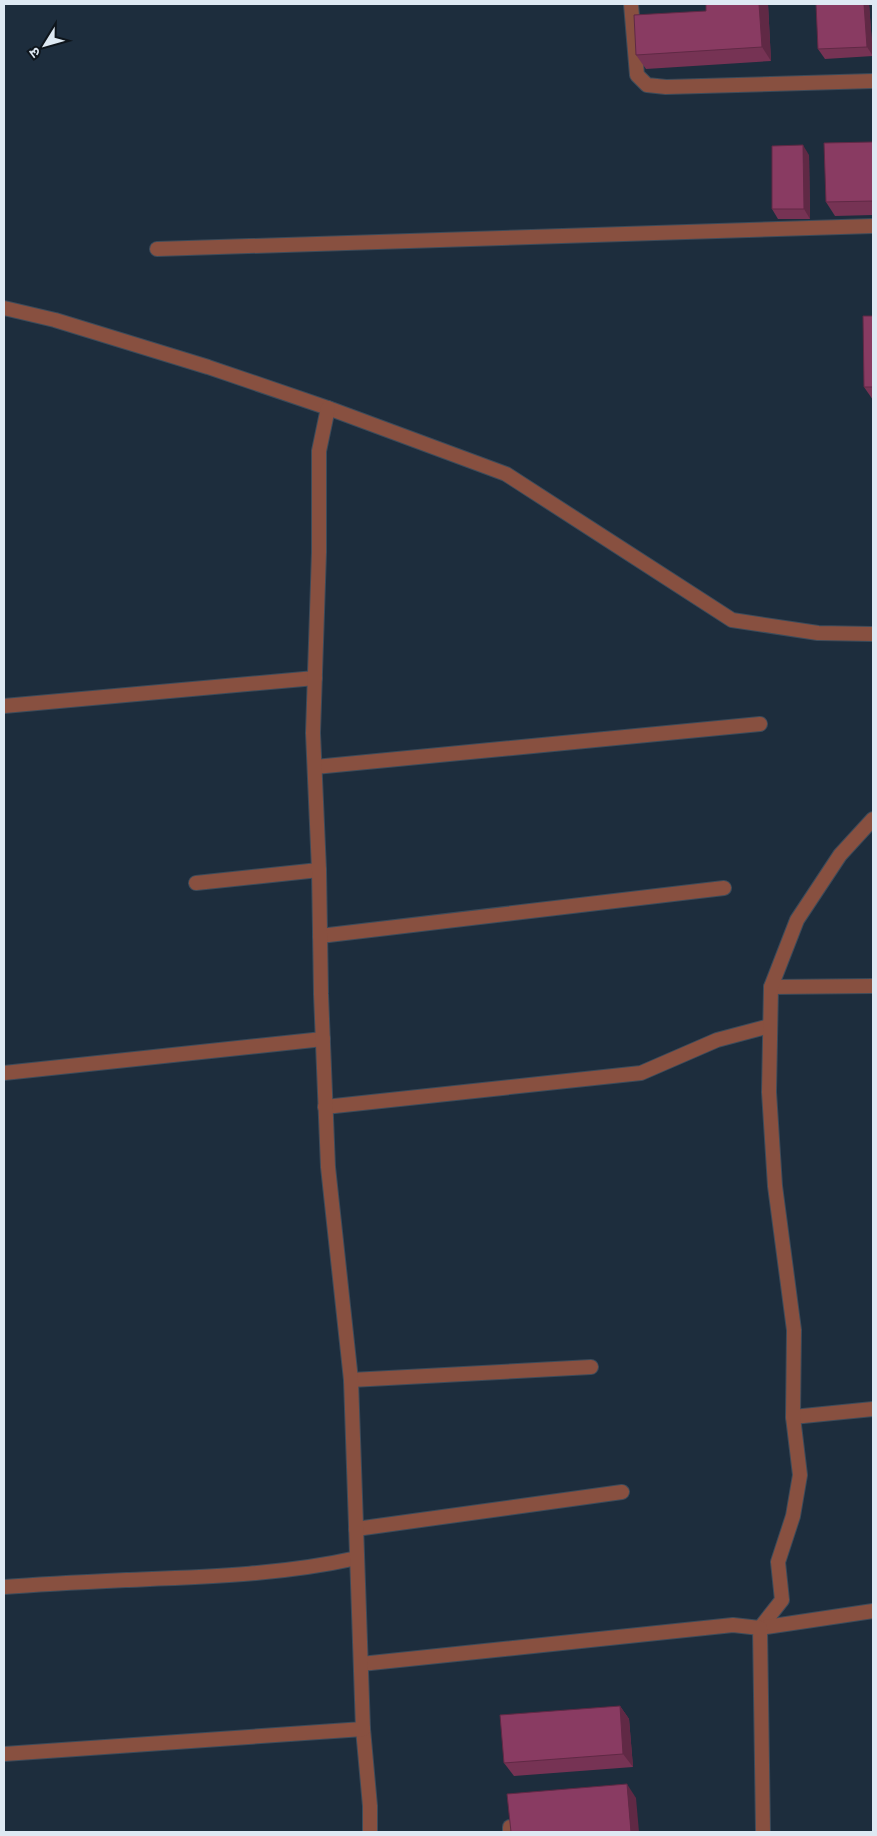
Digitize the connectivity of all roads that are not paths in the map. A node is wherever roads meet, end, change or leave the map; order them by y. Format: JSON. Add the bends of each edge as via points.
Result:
{"nodes":[{"id":1,"x":631,"y":4,"type":"edge"},
{"id":2,"x":873,"y":81,"type":"edge"},
{"id":3,"x":873,"y":226,"type":"edge"},
{"id":4,"x":157,"y":249,"type":"dead end"},
{"id":5,"x":4,"y":308,"type":"edge"},
{"id":6,"x":328,"y":408,"type":"junction"},
{"id":7,"x":873,"y":634,"type":"edge"},
{"id":8,"x":315,"y":678,"type":"junction"},
{"id":9,"x":4,"y":706,"type":"edge"},
{"id":10,"x":760,"y":724,"type":"dead end"},
{"id":11,"x":314,"y":767,"type":"junction"},
{"id":12,"x":873,"y":819,"type":"edge"},
{"id":13,"x":320,"y":870,"type":"junction"},
{"id":14,"x":196,"y":882,"type":"dead end"},
{"id":15,"x":724,"y":888,"type":"dead end"},
{"id":16,"x":320,"y":936,"type":"junction"},
{"id":17,"x":873,"y":986,"type":"edge"},
{"id":18,"x":771,"y":987,"type":"junction"},
{"id":19,"x":770,"y":1026,"type":"junction"},
{"id":20,"x":323,"y":1039,"type":"junction"},
{"id":21,"x":4,"y":1073,"type":"edge"},
{"id":22,"x":326,"y":1107,"type":"junction"},
{"id":23,"x":591,"y":1367,"type":"dead end"},
{"id":24,"x":351,"y":1380,"type":"junction"},
{"id":25,"x":873,"y":1409,"type":"edge"},
{"id":26,"x":793,"y":1417,"type":"junction"},
{"id":27,"x":622,"y":1492,"type":"dead end"},
{"id":28,"x":356,"y":1529,"type":"junction"},
{"id":29,"x":357,"y":1558,"type":"junction"},
{"id":30,"x":4,"y":1587,"type":"edge"},
{"id":31,"x":873,"y":1611,"type":"edge"},
{"id":32,"x":760,"y":1628,"type":"junction"},
{"id":33,"x":361,"y":1664,"type":"junction"},
{"id":34,"x":363,"y":1729,"type":"junction"},
{"id":35,"x":4,"y":1754,"type":"edge"},
{"id":36,"x":370,"y":1832,"type":"edge"},
{"id":37,"x":763,"y":1832,"type":"edge"}],
"edges":[{"from":1,"to":2,"type":"street","via":[[636,75],[647,85]]},
{"from":3,"to":4,"type":"street"},
{"from":5,"to":6,"type":"street","via":[[55,320],[188,361]]},
{"from":6,"to":7,"type":"street","via":[[506,474],[732,620],[818,633]]},
{"from":6,"to":8,"type":"street","via":[[319,451],[320,552]]},
{"from":8,"to":9,"type":"street"},
{"from":8,"to":11,"type":"street"},
{"from":10,"to":11,"type":"street"},
{"from":11,"to":13,"type":"street"},
{"from":12,"to":18,"type":"street","via":[[840,856],[797,920]]},
{"from":13,"to":14,"type":"street"},
{"from":13,"to":16,"type":"street"},
{"from":15,"to":16,"type":"street"},
{"from":16,"to":20,"type":"street"},
{"from":17,"to":18,"type":"street"},
{"from":18,"to":19,"type":"street"},
{"from":19,"to":22,"type":"street","via":[[717,1040],[641,1073]]},
{"from":19,"to":26,"type":"street","via":[[769,1092],[775,1186],[794,1330]]},
{"from":20,"to":21,"type":"street"},
{"from":20,"to":22,"type":"street"},
{"from":22,"to":24,"type":"street","via":[[328,1166]]},
{"from":23,"to":24,"type":"street"},
{"from":24,"to":28,"type":"street"},
{"from":25,"to":26,"type":"street"},
{"from":26,"to":32,"type":"street","via":[[800,1475],[793,1516],[778,1562],[782,1600]]},
{"from":27,"to":28,"type":"street"},
{"from":28,"to":29,"type":"street"},
{"from":29,"to":30,"type":"street","via":[[233,1576]]},
{"from":29,"to":33,"type":"street"},
{"from":31,"to":32,"type":"street"},
{"from":32,"to":33,"type":"street","via":[[732,1625]]},
{"from":32,"to":37,"type":"street"},
{"from":33,"to":34,"type":"street"},
{"from":34,"to":35,"type":"street"},
{"from":34,"to":36,"type":"street"}]}
